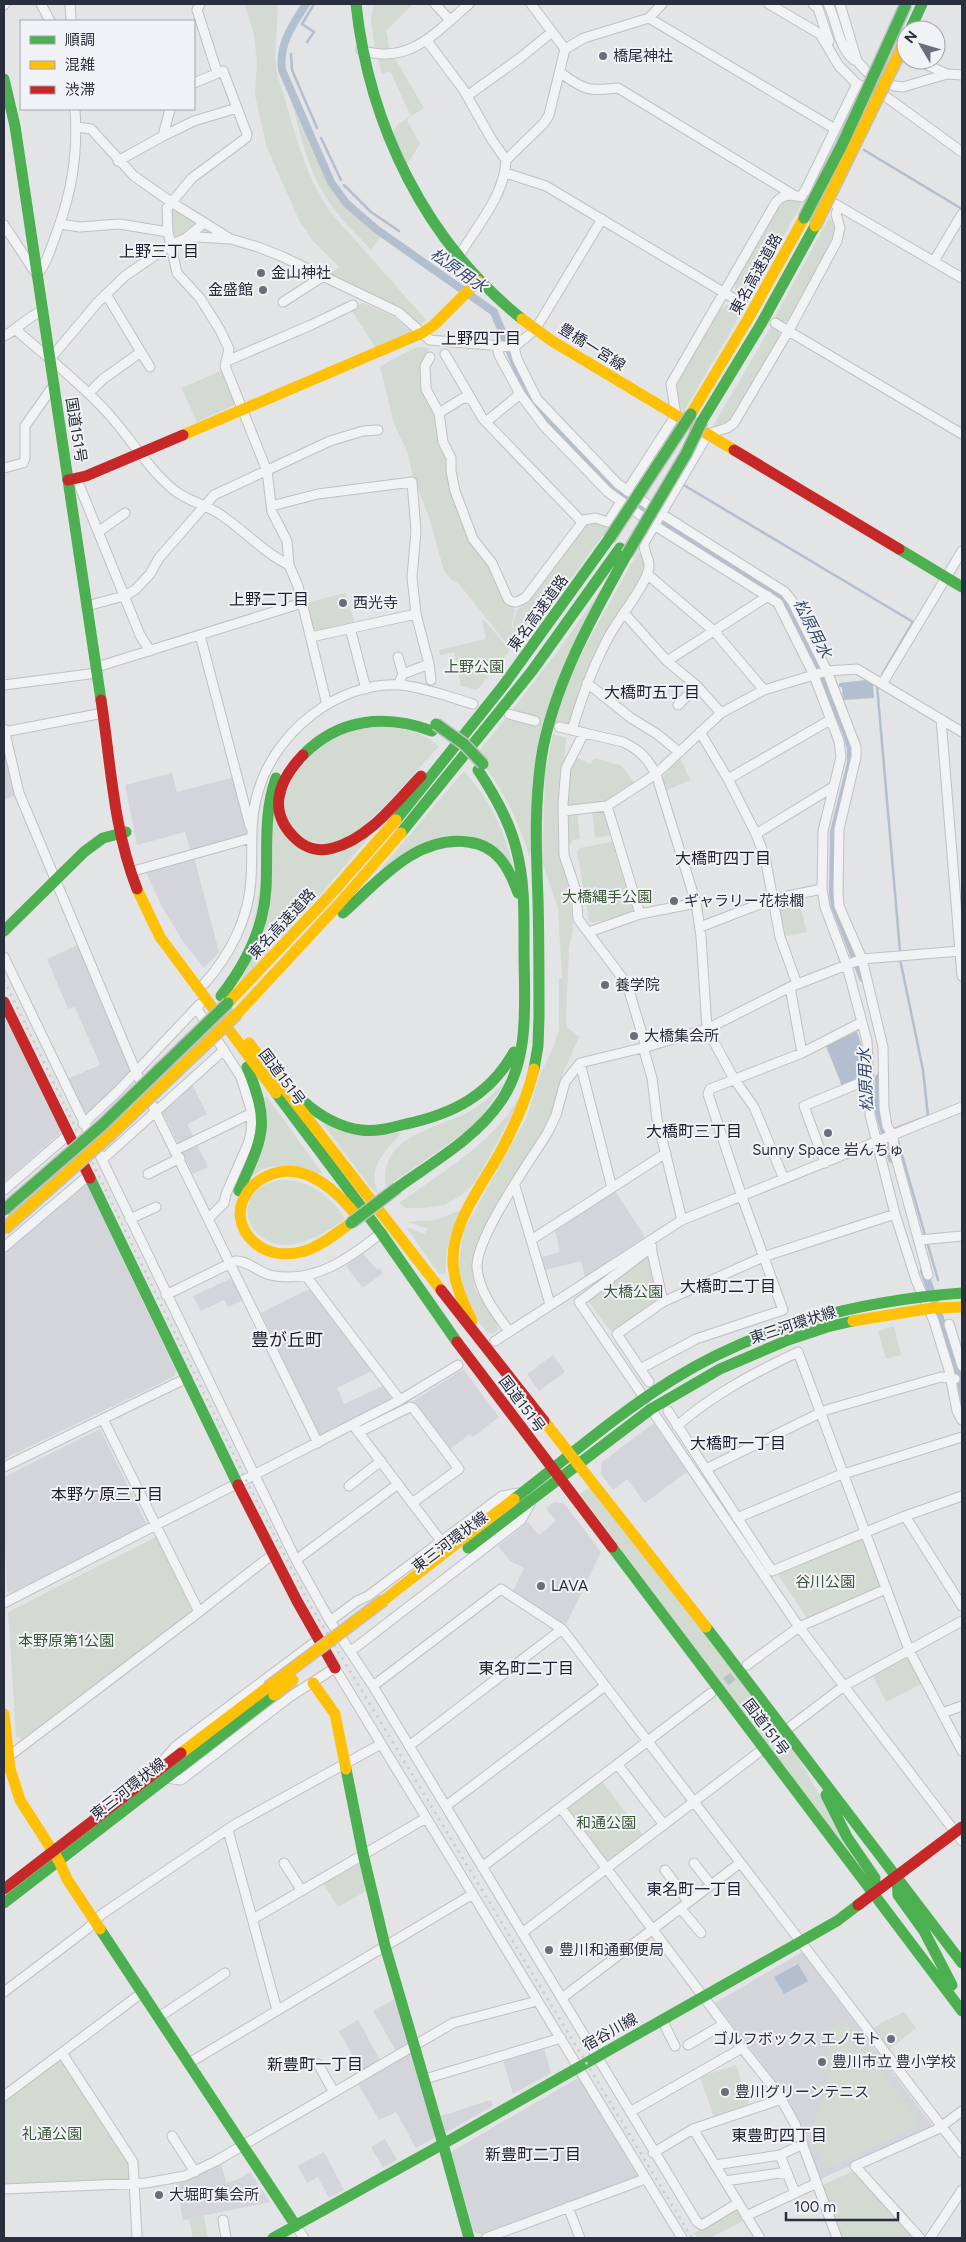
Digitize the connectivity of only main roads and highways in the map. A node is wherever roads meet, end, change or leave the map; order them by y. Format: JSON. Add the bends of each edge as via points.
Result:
{"nodes":[{"id":1,"x":356,"y":4,"type":"edge"},
{"id":2,"x":906,"y":4,"type":"edge"},
{"id":3,"x":922,"y":4,"type":"edge"},
{"id":4,"x":915,"y":20,"type":"edge"},
{"id":5,"x":896,"y":61,"type":"edge"},
{"id":6,"x":4,"y":78,"type":"edge"},
{"id":7,"x":472,"y":288,"type":"junction"},
{"id":8,"x":68,"y":480,"type":"junction"},
{"id":9,"x":624,"y":551,"type":"junction"},
{"id":10,"x":962,"y":587,"type":"edge"},
{"id":11,"x":492,"y":701,"type":"junction"},
{"id":12,"x":434,"y":727,"type":"junction"},
{"id":13,"x":480,"y":767,"type":"junction"},
{"id":14,"x":123,"y":833,"type":"junction"},
{"id":15,"x":539,"y":895,"type":"junction"},
{"id":16,"x":523,"y":904,"type":"junction"},
{"id":17,"x":4,"y":930,"type":"edge"},
{"id":18,"x":280,"y":969,"type":"junction"},
{"id":19,"x":224,"y":999,"type":"junction"},
{"id":20,"x":4,"y":1002,"type":"edge"},
{"id":21,"x":539,"y":1023,"type":"junction"},
{"id":22,"x":522,"y":1030,"type":"junction"},
{"id":23,"x":237,"y":1044,"type":"junction"},
{"id":24,"x":278,"y":1079,"type":"junction"},
{"id":25,"x":399,"y":1191,"type":"junction"},
{"id":26,"x":4,"y":1210,"type":"edge"},
{"id":27,"x":353,"y":1226,"type":"junction"},
{"id":28,"x":4,"y":1230,"type":"edge"},
{"id":29,"x":378,"y":1236,"type":"junction"},
{"id":30,"x":962,"y":1293,"type":"edge"},
{"id":31,"x":962,"y":1307,"type":"edge"},
{"id":32,"x":477,"y":1338,"type":"junction"},
{"id":33,"x":648,"y":1404,"type":"junction"},
{"id":34,"x":573,"y":1460,"type":"junction"},
{"id":35,"x":556,"y":1473,"type":"junction"},
{"id":36,"x":335,"y":1668,"type":"road end"},
{"id":37,"x":313,"y":1683,"type":"road end"},
{"id":38,"x":271,"y":1691,"type":"junction"},
{"id":39,"x":4,"y":1714,"type":"edge"},
{"id":40,"x":798,"y":1746,"type":"junction"},
{"id":41,"x":5,"y":1759,"type":"edge"},
{"id":42,"x":960,"y":1833,"type":"edge"},
{"id":43,"x":56,"y":1856,"type":"junction"},
{"id":44,"x":897,"y":1876,"type":"junction"},
{"id":45,"x":4,"y":1888,"type":"edge"},
{"id":46,"x":874,"y":1894,"type":"junction"},
{"id":47,"x":4,"y":1903,"type":"edge"},
{"id":48,"x":962,"y":1963,"type":"edge"},
{"id":49,"x":962,"y":2004,"type":"edge"},
{"id":50,"x":962,"y":2011,"type":"edge"},
{"id":51,"x":443,"y":2144,"type":"junction"},
{"id":52,"x":296,"y":2226,"type":"junction"},
{"id":53,"x":273,"y":2238,"type":"edge"},
{"id":54,"x":469,"y":2238,"type":"edge"}],
"edges":[{"from":1,"to":7,"type":"main road","name":"豊橋一宮線","via":[[361,50],[376,108],[404,174],[459,256]]},
{"from":2,"to":11,"type":"main road","name":"東名高速道路","bridge":true,"via":[[842,145],[748,319],[691,414],[609,539]]},
{"from":3,"to":4,"type":"main road"},
{"from":5,"to":9,"type":"main road","name":"東名高速道路","bridge":true,"via":[[815,226],[761,324],[702,421],[686,454]]},
{"from":6,"to":8,"type":"main road","name":"国道151号","via":[[15,126]]},
{"from":7,"to":8,"type":"main road","via":[[422,333],[140,454],[84,477]]},
{"from":7,"to":10,"type":"main road","name":"豊橋一宮線","via":[[535,330]]},
{"from":8,"to":14,"type":"main road","name":"国道151号","via":[[114,786],[122,806]]},
{"from":9,"to":15,"type":"main road","via":[[576,650],[545,734],[536,817]]},
{"from":9,"to":18,"type":"main road","name":"東名高速道路","via":[[444,783]]},
{"from":11,"to":12,"type":"main road","via":[[468,720],[425,772],[374,823],[350,841],[329,849],[315,850],[298,841],[285,828],[279,809],[283,782],[302,754],[323,736],[344,726],[381,720]]},
{"from":11,"to":19,"type":"main road","name":"東名高速道路","via":[[389,828],[327,898]]},
{"from":12,"to":13,"type":"main road"},
{"from":12,"to":19,"type":"main road","via":[[416,716],[389,711],[347,716],[318,730],[289,756],[276,776],[267,806],[266,886],[259,928]]},
{"from":13,"to":15,"type":"main road","via":[[497,784],[517,823]]},
{"from":13,"to":16,"type":"main road","via":[[508,822],[522,877]]},
{"from":14,"to":17,"type":"main road","via":[[103,838],[84,852]]},
{"from":14,"to":23,"type":"main road","name":"国道151号","via":[[135,886],[150,920],[169,952]]},
{"from":14,"to":24,"type":"main road","name":"国道151号","via":[[144,891],[175,946]]},
{"from":15,"to":21,"type":"main road"},
{"from":16,"to":18,"type":"main road","via":[[509,870],[496,854],[479,843],[450,840],[409,856]]},
{"from":16,"to":22,"type":"main road"},
{"from":18,"to":28,"type":"main road","name":"東名高速道路","bridge":true,"via":[[110,1135]]},
{"from":19,"to":26,"type":"main road","bridge":true,"via":[[102,1125]]},
{"from":20,"to":36,"type":"main road","via":[[238,1484]]},
{"from":21,"to":25,"type":"main road","via":[[519,1080],[496,1118]]},
{"from":21,"to":32,"type":"main road","via":[[538,1053],[524,1103],[456,1235],[454,1275]]},
{"from":22,"to":24,"type":"main road","via":[[511,1060],[484,1091],[454,1110],[406,1125],[370,1130],[338,1124],[313,1111],[285,1082]]},
{"from":22,"to":25,"type":"main road","via":[[519,1058],[502,1101]]},
{"from":23,"to":27,"type":"main road","via":[[263,1109],[261,1142],[235,1206],[236,1227],[245,1244],[267,1260],[295,1261],[315,1256]]},
{"from":23,"to":29,"type":"main road","name":"国道151号"},
{"from":24,"to":32,"type":"main road","name":"国道151号"},
{"from":25,"to":27,"type":"main road","bridge":true},
{"from":27,"to":29,"type":"main road","via":[[315,1247],[293,1254],[274,1254],[248,1237],[240,1212],[245,1194],[259,1178],[277,1173],[298,1173],[333,1190]]},
{"from":29,"to":35,"type":"main road","name":"国道151号"},
{"from":30,"to":33,"type":"main road","name":"東三河環状線","via":[[862,1305],[763,1332],[714,1355]]},
{"from":31,"to":33,"type":"main road","name":"東三河環状線","via":[[872,1317],[788,1340]]},
{"from":32,"to":34,"type":"main road","name":"国道151号"},
{"from":33,"to":34,"type":"main road","name":"東三河環状線"},
{"from":34,"to":35,"type":"main road","name":"東三河環状線"},
{"from":34,"to":40,"type":"main road","name":"国道151号"},
{"from":35,"to":38,"type":"main road","name":"東三河環状線","bridge":true},
{"from":35,"to":46,"type":"main road","name":"国道151号"},
{"from":37,"to":51,"type":"main road","via":[[335,1714],[362,1854],[385,1946]]},
{"from":38,"to":43,"type":"main road","name":"東三河環状線","via":[[166,1778]]},
{"from":38,"to":43,"type":"main road","name":"東三河環状線","via":[[148,1779]]},
{"from":39,"to":41,"type":"main road"},
{"from":40,"to":44,"type":"main road","name":"国道151号"},
{"from":40,"to":46,"type":"main road","via":[[847,1837],[875,1878]]},
{"from":41,"to":43,"type":"main road","via":[[16,1791]]},
{"from":42,"to":44,"type":"main road","name":"宿谷川線"},
{"from":43,"to":45,"type":"main road","name":"東三河環状線"},
{"from":43,"to":47,"type":"main road","name":"東三河環状線"},
{"from":43,"to":52,"type":"main road","via":[[67,1879]]},
{"from":44,"to":46,"type":"main road","name":"宿谷川線"},
{"from":44,"to":48,"type":"main road","name":"国道151号"},
{"from":44,"to":49,"type":"main road","via":[[898,1895],[924,1931]]},
{"from":46,"to":50,"type":"main road","name":"国道151号"},
{"from":46,"to":51,"type":"main road","name":"宿谷川線","via":[[837,1921]]},
{"from":51,"to":52,"type":"main road","name":"宿谷川線"},
{"from":51,"to":54,"type":"main road"},
{"from":52,"to":53,"type":"main road","name":"宿谷川線"}]}
